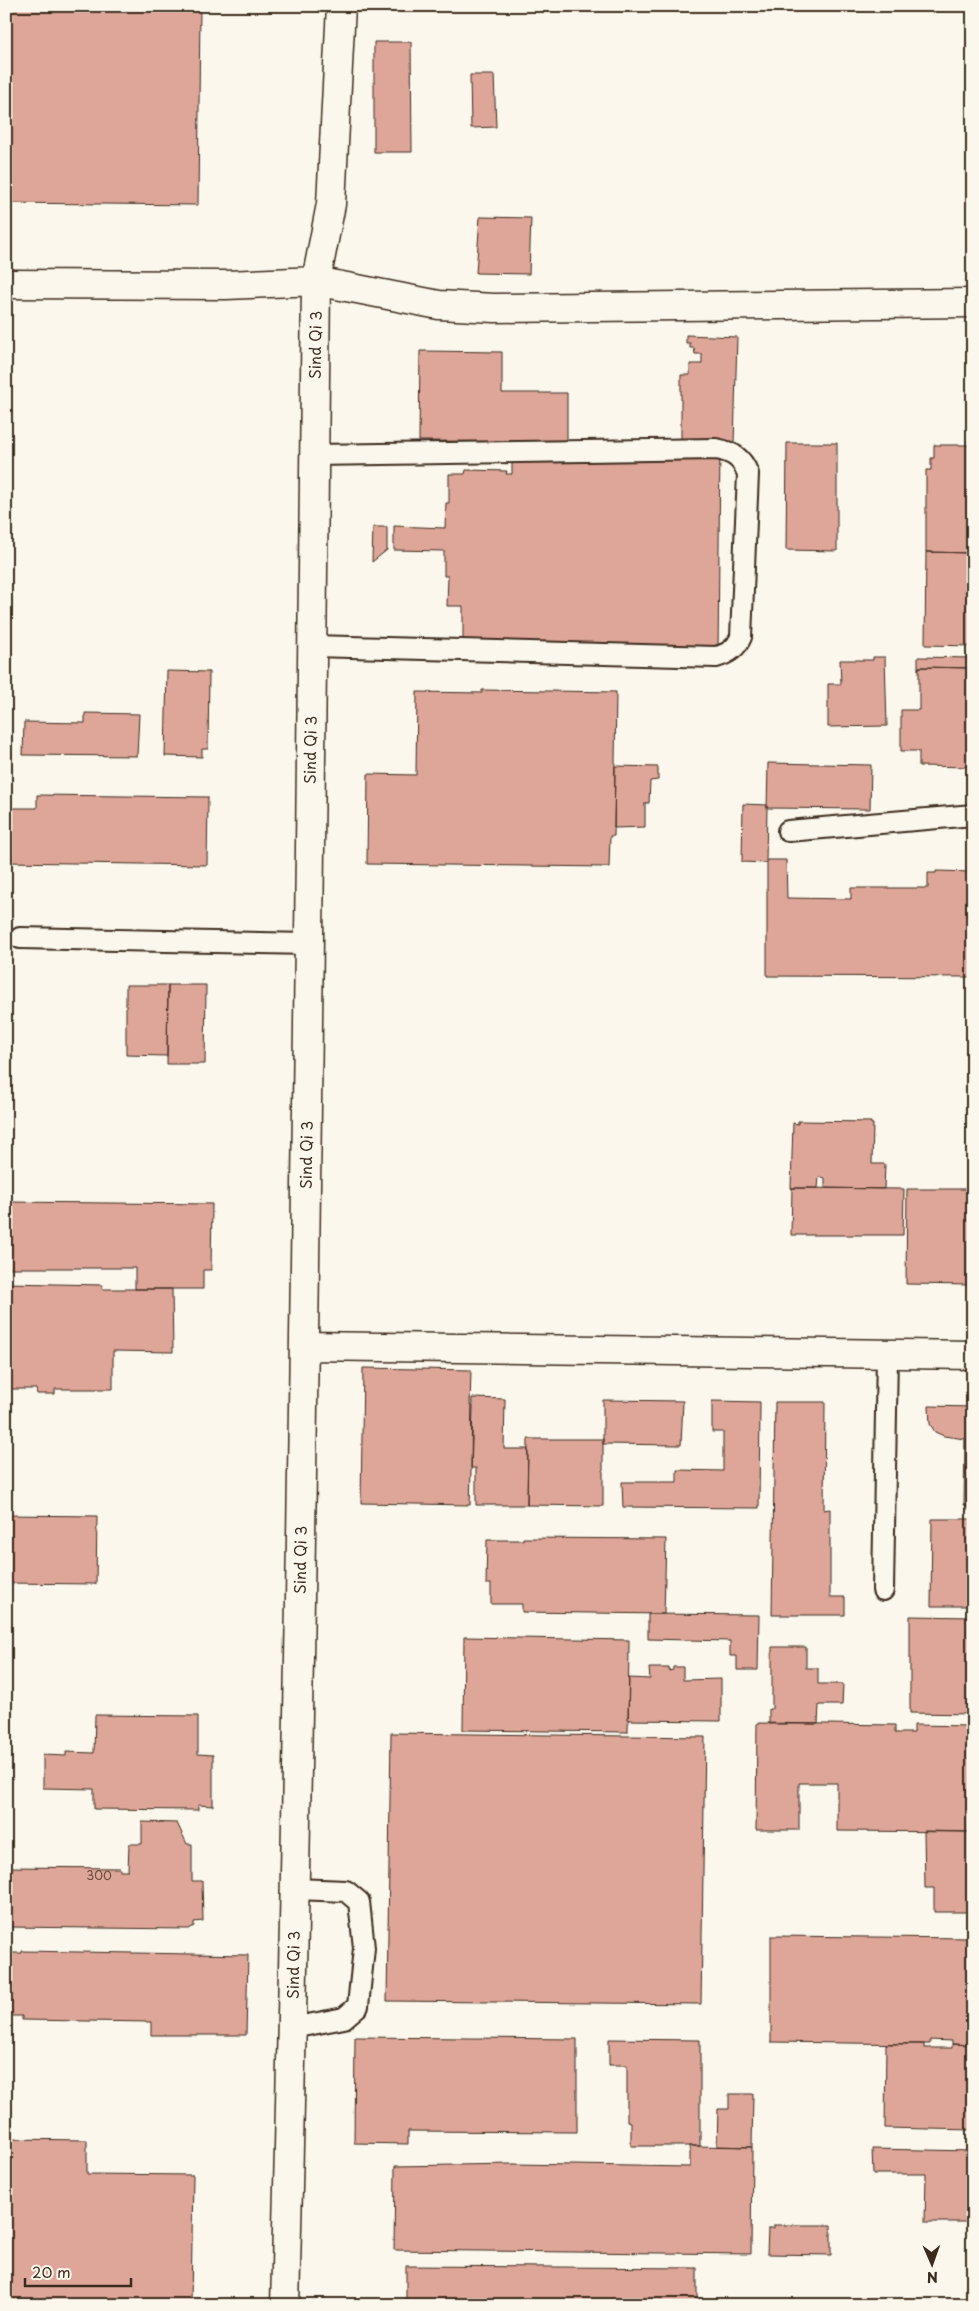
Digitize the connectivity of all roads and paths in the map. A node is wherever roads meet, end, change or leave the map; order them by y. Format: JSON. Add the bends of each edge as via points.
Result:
{"nodes":[{"id":1,"x":341,"y":6,"type":"edge"},
{"id":2,"x":316,"y":281,"type":"junction"},
{"id":3,"x":6,"y":284,"type":"edge"},
{"id":4,"x":973,"y":303,"type":"edge"},
{"id":5,"x":314,"y":454,"type":"junction"},
{"id":6,"x":312,"y":646,"type":"junction"},
{"id":7,"x":973,"y":815,"type":"edge"},
{"id":8,"x":788,"y":831,"type":"dead end"},
{"id":9,"x":20,"y":938,"type":"dead end"},
{"id":10,"x":309,"y":944,"type":"junction"},
{"id":11,"x":304,"y":1346,"type":"junction"},
{"id":12,"x":887,"y":1354,"type":"junction"},
{"id":13,"x":973,"y":1355,"type":"edge"},
{"id":14,"x":883,"y":1590,"type":"dead end"},
{"id":15,"x":295,"y":1889,"type":"junction"},
{"id":16,"x":292,"y":2028,"type":"junction"},
{"id":17,"x":285,"y":2305,"type":"edge"}],
"edges":[{"from":1,"to":2,"type":"street","name":"Sind Qi 3","via":[[331,204]]},
{"from":2,"to":3,"type":"street","via":[[243,285]]},
{"from":2,"to":4,"type":"street","via":[[439,305],[494,308]]},
{"from":2,"to":5,"type":"street","name":"Sind Qi 3"},
{"from":5,"to":6,"type":"street","name":"Sind Qi 3"},
{"from":5,"to":6,"type":"lane","via":[[716,449],[738,457],[748,474],[741,637],[726,654],[716,657]]},
{"from":6,"to":10,"type":"street","name":"Sind Qi 3"},
{"from":7,"to":8,"type":"lane"},
{"from":9,"to":10,"type":"lane"},
{"from":10,"to":11,"type":"street","name":"Sind Qi 3"},
{"from":11,"to":12,"type":"street"},
{"from":11,"to":15,"type":"street","name":"Sind Qi 3"},
{"from":12,"to":13,"type":"street"},
{"from":12,"to":14,"type":"lane"},
{"from":15,"to":16,"type":"street","name":"Sind Qi 3"},
{"from":15,"to":16,"type":"lane","via":[[346,1891],[359,1902],[364,1948],[358,2006],[344,2018]]},
{"from":16,"to":17,"type":"street","name":"Sind Qi 3"}]}
